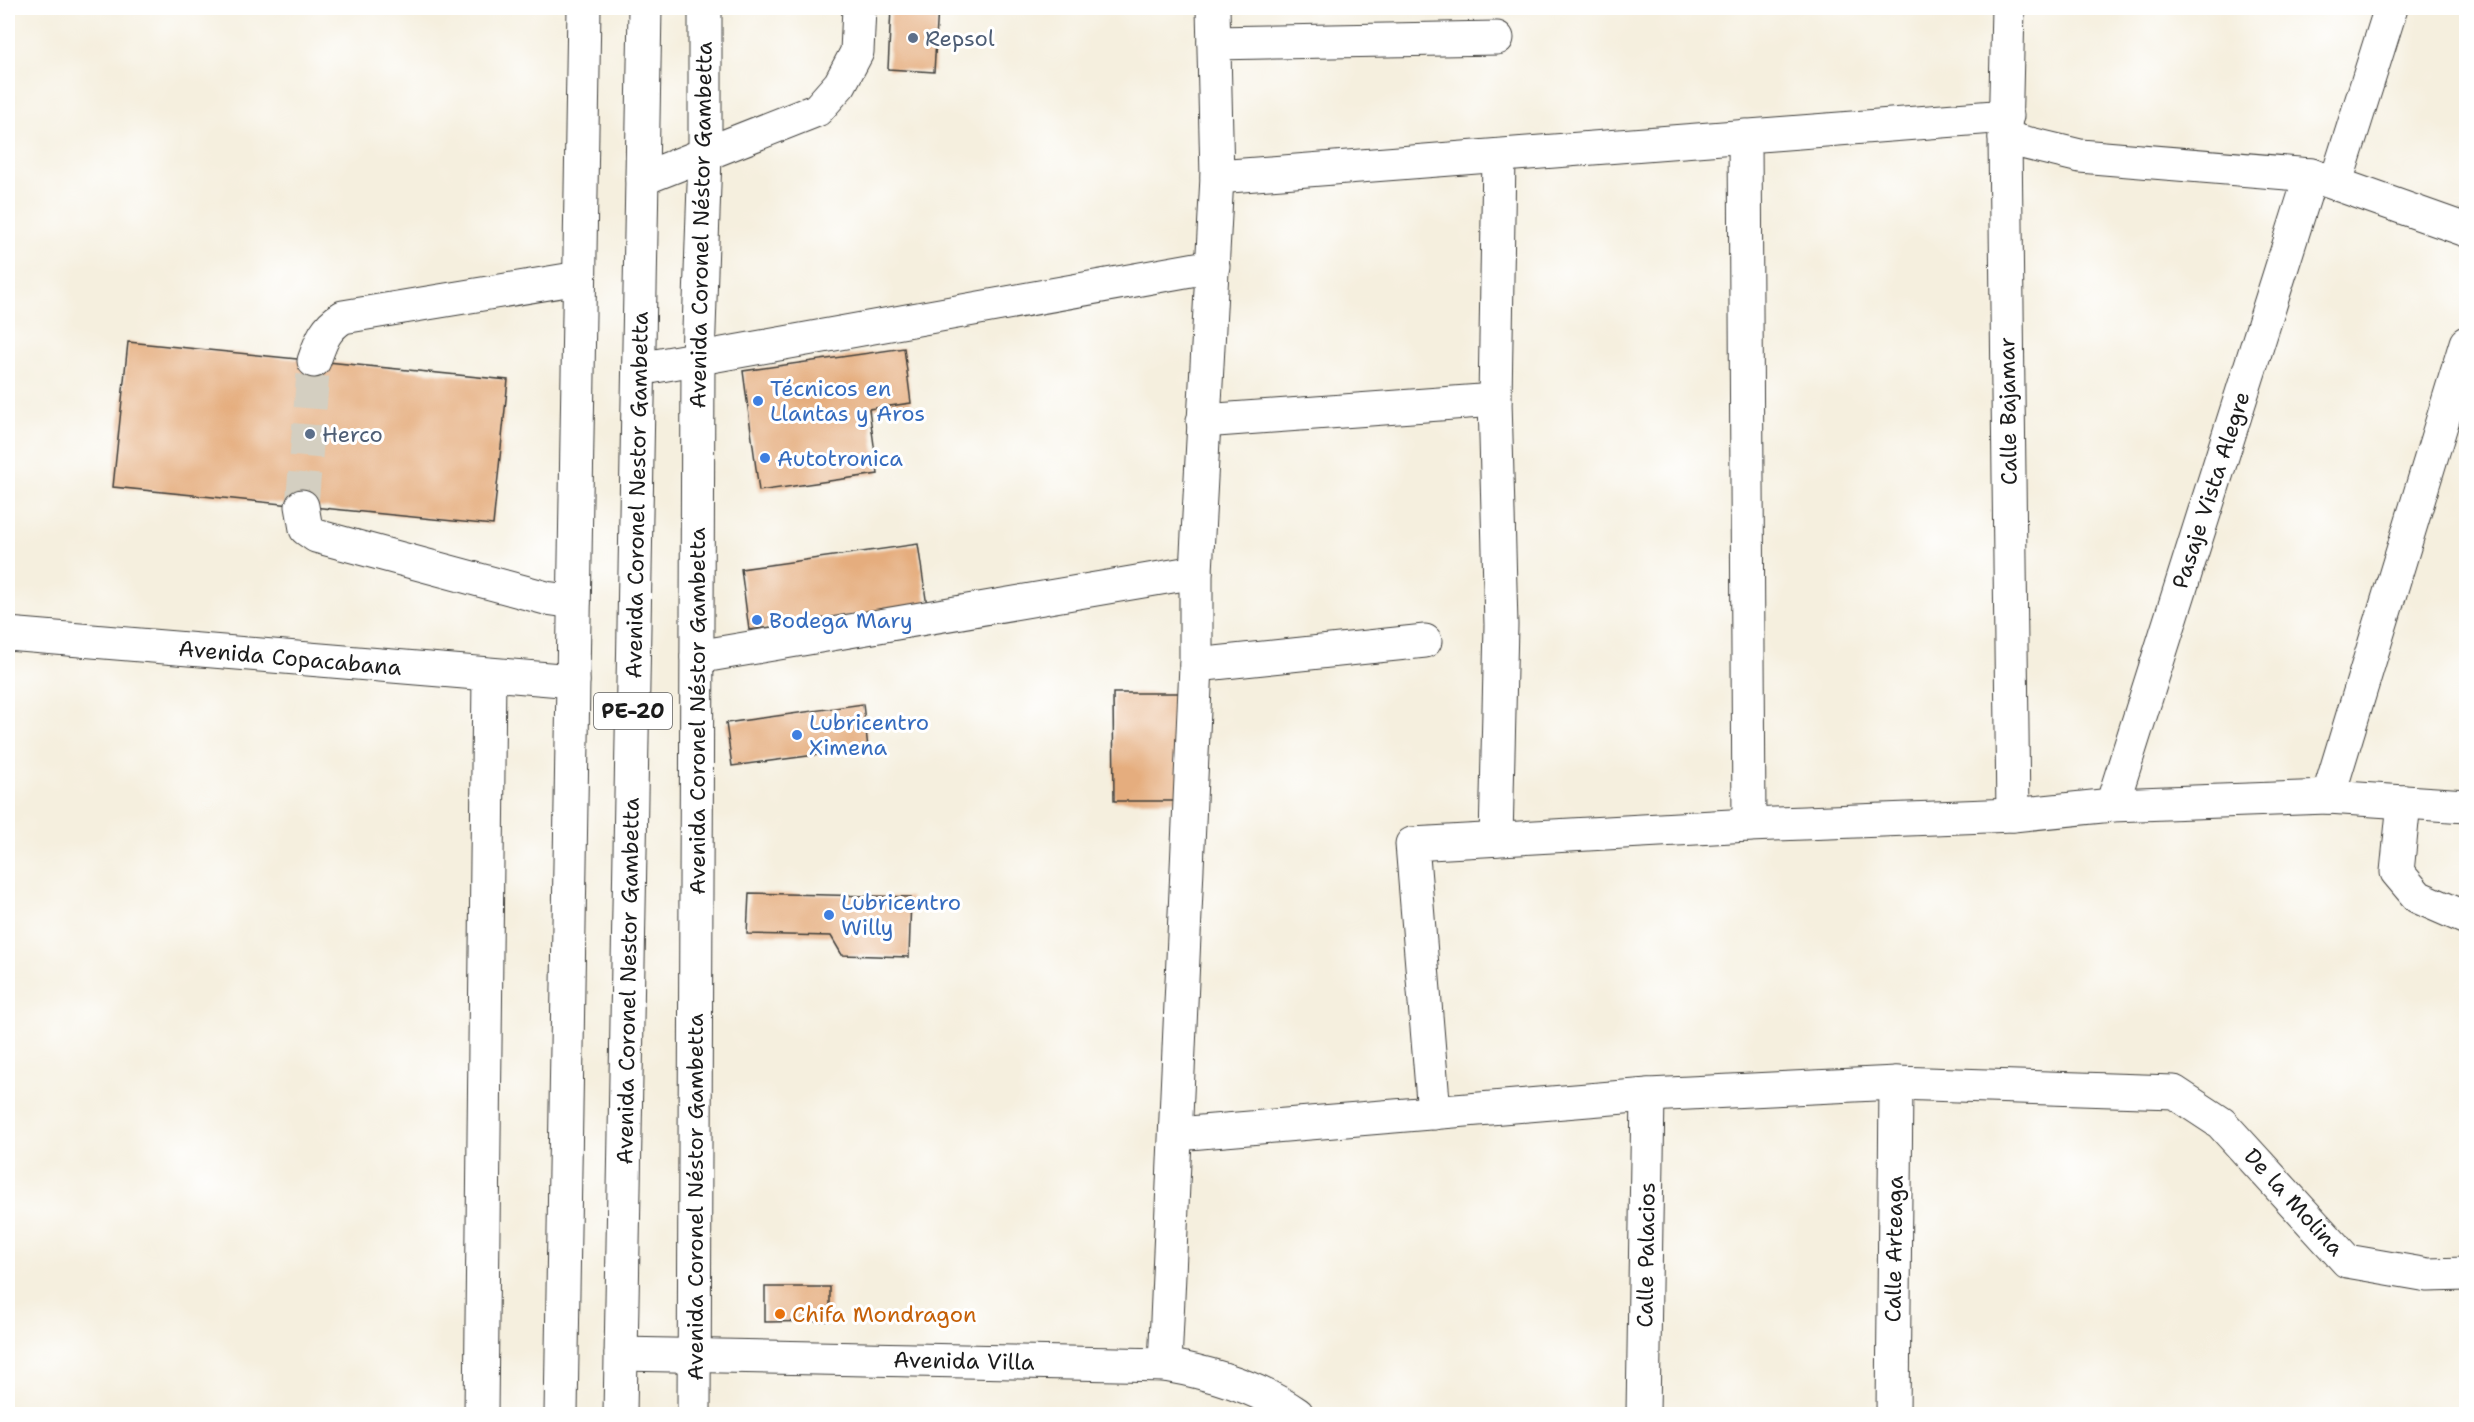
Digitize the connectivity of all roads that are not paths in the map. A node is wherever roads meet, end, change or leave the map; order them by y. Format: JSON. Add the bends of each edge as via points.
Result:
{"nodes":[{"id":1,"x":584,"y":8,"type":"edge"},
{"id":2,"x":645,"y":8,"type":"edge"},
{"id":3,"x":705,"y":8,"type":"edge"},
{"id":4,"x":859,"y":8,"type":"edge"},
{"id":5,"x":1213,"y":8,"type":"edge"},
{"id":6,"x":2008,"y":8,"type":"edge"},
{"id":7,"x":2391,"y":8,"type":"edge"},
{"id":8,"x":1497,"y":38,"type":"dead end"},
{"id":9,"x":1214,"y":43,"type":"junction"},
{"id":10,"x":2006,"y":127,"type":"junction"},
{"id":11,"x":1745,"y":136,"type":"junction"},
{"id":12,"x":705,"y":156,"type":"junction"},
{"id":13,"x":1499,"y":158,"type":"junction"},
{"id":14,"x":1217,"y":177,"type":"junction"},
{"id":15,"x":642,"y":179,"type":"junction"},
{"id":16,"x":2323,"y":179,"type":"junction"},
{"id":17,"x":2466,"y":230,"type":"edge"},
{"id":18,"x":1213,"y":266,"type":"junction"},
{"id":19,"x":579,"y":278,"type":"junction"},
{"id":20,"x":2466,"y":343,"type":"edge"},
{"id":21,"x":698,"y":358,"type":"junction"},
{"id":22,"x":314,"y":361,"type":"tunnel mouth"},
{"id":23,"x":639,"y":369,"type":"junction"},
{"id":24,"x":1496,"y":400,"type":"junction"},
{"id":25,"x":1203,"y":421,"type":"junction"},
{"id":26,"x":302,"y":506,"type":"tunnel mouth"},
{"id":27,"x":1196,"y":572,"type":"junction"},
{"id":28,"x":574,"y":602,"type":"junction"},
{"id":29,"x":8,"y":634,"type":"edge"},
{"id":30,"x":1425,"y":641,"type":"dead end"},
{"id":31,"x":697,"y":657,"type":"junction"},
{"id":32,"x":1196,"y":665,"type":"junction"},
{"id":33,"x":489,"y":675,"type":"junction"},
{"id":34,"x":573,"y":681,"type":"junction"},
{"id":35,"x":2328,"y":797,"type":"junction"},
{"id":36,"x":2404,"y":802,"type":"junction"},
{"id":37,"x":2112,"y":805,"type":"junction"},
{"id":38,"x":2466,"y":806,"type":"edge"},
{"id":39,"x":2013,"y":815,"type":"junction"},
{"id":40,"x":1749,"y":825,"type":"junction"},
{"id":41,"x":1496,"y":839,"type":"junction"},
{"id":42,"x":2466,"y":918,"type":"edge"},
{"id":43,"x":1896,"y":1083,"type":"junction"},
{"id":44,"x":1648,"y":1095,"type":"junction"},
{"id":45,"x":1434,"y":1113,"type":"junction"},
{"id":46,"x":1177,"y":1134,"type":"junction"},
{"id":47,"x":2466,"y":1274,"type":"edge"},
{"id":48,"x":621,"y":1353,"type":"junction"},
{"id":49,"x":695,"y":1356,"type":"junction"},
{"id":50,"x":1165,"y":1365,"type":"junction"},
{"id":51,"x":481,"y":1414,"type":"edge"},
{"id":52,"x":561,"y":1414,"type":"edge"},
{"id":53,"x":620,"y":1414,"type":"edge"},
{"id":54,"x":694,"y":1414,"type":"edge"},
{"id":55,"x":1297,"y":1414,"type":"edge"},
{"id":56,"x":1643,"y":1414,"type":"edge"},
{"id":57,"x":1893,"y":1414,"type":"edge"}],
"edges":[{"from":1,"to":19,"type":"main road","number":"PE-20"},
{"from":2,"to":15,"type":"main road","name":"Avenida Coronel Nestor Gambetta","number":"PE-20"},
{"from":3,"to":12,"type":"main road","name":"Avenida Coronel Néstor Gambetta"},
{"from":4,"to":12,"type":"main road","via":[[857,52],[840,84],[817,110]]},
{"from":5,"to":9,"type":"main road"},
{"from":6,"to":10,"type":"main road","name":"Calle Bajamar"},
{"from":7,"to":16,"type":"main road","name":"Pasaje Vista Alegre"},
{"from":8,"to":9,"type":"main road"},
{"from":9,"to":14,"type":"main road"},
{"from":10,"to":11,"type":"main road"},
{"from":10,"to":16,"type":"main road","via":[[2080,156]]},
{"from":10,"to":39,"type":"main road","name":"Calle Bajamar"},
{"from":11,"to":13,"type":"main road"},
{"from":11,"to":40,"type":"main road"},
{"from":12,"to":15,"type":"main road"},
{"from":12,"to":21,"type":"main road","name":"Avenida Coronel Néstor Gambetta"},
{"from":13,"to":14,"type":"main road"},
{"from":13,"to":24,"type":"main road"},
{"from":14,"to":18,"type":"main road"},
{"from":15,"to":23,"type":"main road","name":"Avenida Coronel Nestor Gambetta","number":"PE-20"},
{"from":16,"to":17,"type":"main road"},
{"from":16,"to":37,"type":"main road","name":"Pasaje Vista Alegre"},
{"from":18,"to":21,"type":"main road"},
{"from":18,"to":25,"type":"main road"},
{"from":19,"to":22,"type":"main road","via":[[343,316],[323,334]]},
{"from":19,"to":28,"type":"main road","number":"PE-20"},
{"from":20,"to":35,"type":"main road"},
{"from":21,"to":23,"type":"main road"},
{"from":21,"to":31,"type":"main road","name":"Avenida Coronel Néstor Gambetta"},
{"from":23,"to":48,"type":"main road","name":"Avenida Coronel Nestor Gambetta","number":"PE-20"},
{"from":24,"to":25,"type":"main road"},
{"from":24,"to":41,"type":"main road","via":[[1501,625]]},
{"from":25,"to":27,"type":"main road"},
{"from":26,"to":28,"type":"main road","via":[[306,529],[316,536],[546,598]]},
{"from":27,"to":31,"type":"main road"},
{"from":27,"to":32,"type":"main road"},
{"from":28,"to":34,"type":"main road","number":"PE-20"},
{"from":29,"to":33,"type":"main road","name":"Avenida Copacabana"},
{"from":30,"to":32,"type":"main road"},
{"from":31,"to":49,"type":"main road","name":"Avenida Coronel Néstor Gambetta"},
{"from":32,"to":46,"type":"main road"},
{"from":33,"to":34,"type":"main road","name":"Avenida Copacabana"},
{"from":33,"to":51,"type":"main road"},
{"from":34,"to":52,"type":"main road","number":"PE-20"},
{"from":35,"to":36,"type":"main road"},
{"from":35,"to":37,"type":"main road"},
{"from":36,"to":38,"type":"main road"},
{"from":36,"to":42,"type":"main road","via":[[2397,872],[2418,897]]},
{"from":37,"to":39,"type":"main road"},
{"from":39,"to":40,"type":"main road"},
{"from":40,"to":41,"type":"main road"},
{"from":41,"to":45,"type":"main road","via":[[1412,844]]},
{"from":43,"to":44,"type":"main road"},
{"from":43,"to":47,"type":"main road","name":"De la Molina","via":[[2174,1092],[2221,1123],[2347,1261],[2428,1275]]},
{"from":43,"to":57,"type":"main road","name":"Calle Arteaga"},
{"from":44,"to":45,"type":"main road"},
{"from":44,"to":56,"type":"main road","name":"Calle Palacios"},
{"from":45,"to":46,"type":"main road"},
{"from":46,"to":50,"type":"main road"},
{"from":48,"to":49,"type":"main road","name":"Avenida Villa"},
{"from":48,"to":53,"type":"main road","name":"Avenida Coronel Nestor Gambetta","number":"PE-20"},
{"from":49,"to":50,"type":"main road","name":"Avenida Villa"},
{"from":49,"to":54,"type":"main road","name":"Avenida Coronel Néstor Gambetta"},
{"from":50,"to":55,"type":"main road","name":"Avenida Villa","via":[[1203,1371],[1254,1391]]}]}
